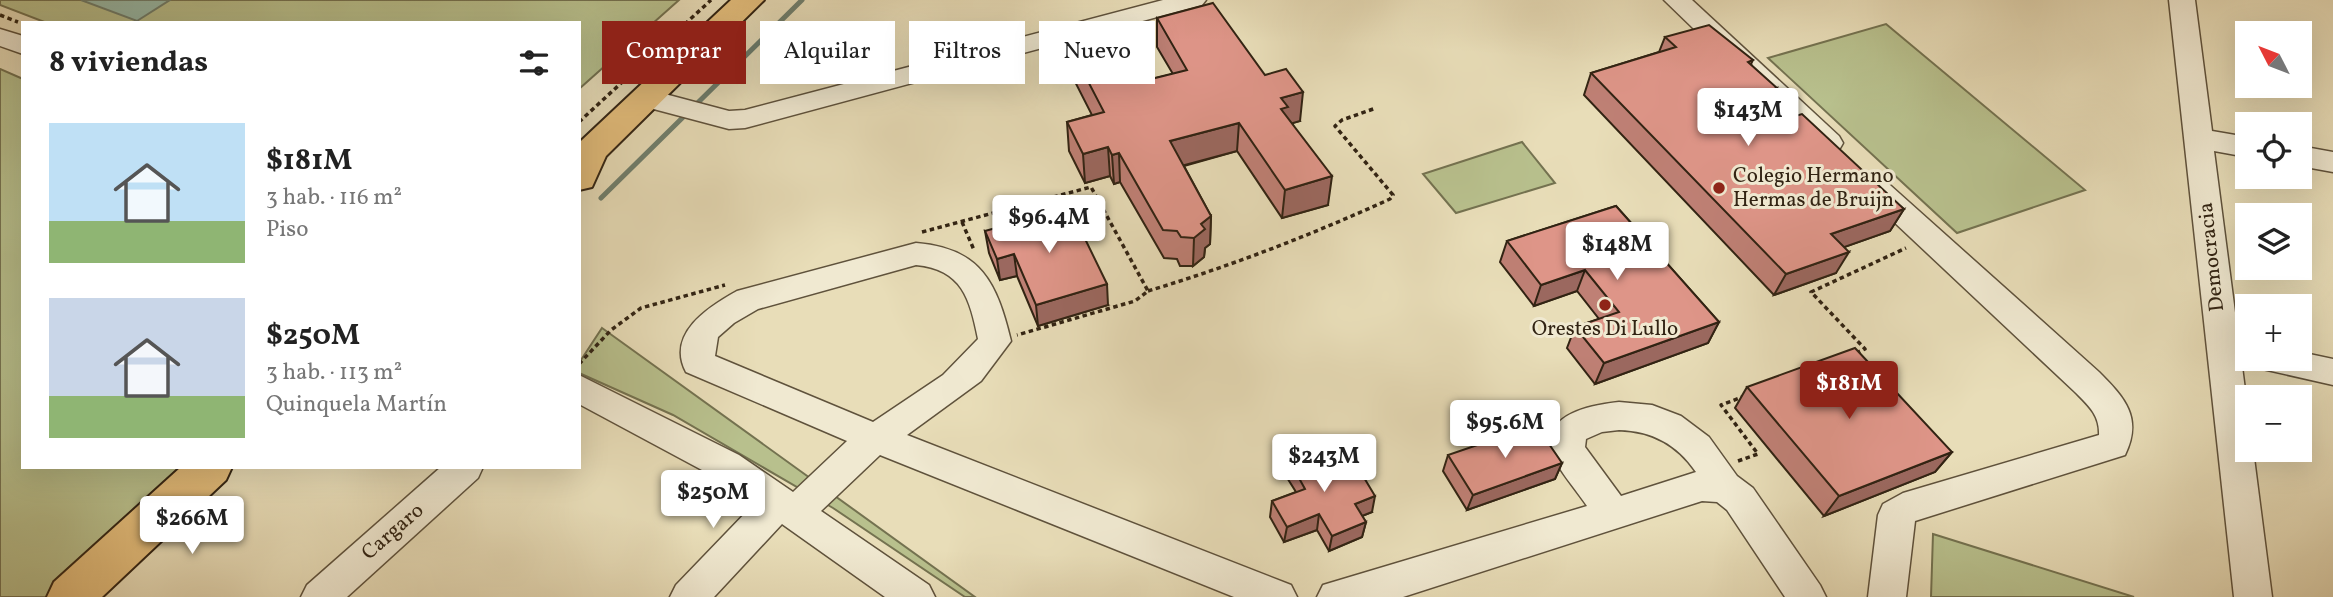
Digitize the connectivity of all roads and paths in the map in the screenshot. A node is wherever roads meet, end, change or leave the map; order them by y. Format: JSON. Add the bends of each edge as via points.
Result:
{"nodes":[{"id":1,"x":711,"y":0,"type":"edge"},
{"id":2,"x":729,"y":0,"type":"edge"},
{"id":3,"x":749,"y":0,"type":"edge"},
{"id":4,"x":1193,"y":0,"type":"edge"},
{"id":5,"x":1677,"y":0,"type":"edge"},
{"id":6,"x":2182,"y":0,"type":"edge"},
{"id":7,"x":0,"y":15,"type":"edge"},
{"id":8,"x":21,"y":23,"type":"edge"},
{"id":9,"x":0,"y":37,"type":"edge"},
{"id":10,"x":21,"y":45,"type":"edge"},
{"id":11,"x":646,"y":98,"type":"junction"},
{"id":12,"x":1376,"y":107,"type":"dead end"},
{"id":13,"x":581,"y":119,"type":"edge"},
{"id":14,"x":581,"y":136,"type":"edge"},
{"id":15,"x":2199,"y":139,"type":"junction"},
{"id":16,"x":2235,"y":145,"type":"edge"},
{"id":17,"x":2312,"y":158,"type":"edge"},
{"id":18,"x":2333,"y":162,"type":"edge"},
{"id":19,"x":581,"y":171,"type":"edge"},
{"id":20,"x":1008,"y":210,"type":"dead end"},
{"id":21,"x":1017,"y":230,"type":"edge"},
{"id":22,"x":1928,"y":238,"type":"junction"},
{"id":23,"x":1148,"y":291,"type":"dead end"},
{"id":24,"x":1135,"y":301,"type":"dead end"},
{"id":25,"x":995,"y":341,"type":"junction"},
{"id":26,"x":2235,"y":351,"type":"edge"},
{"id":27,"x":1853,"y":354,"type":"edge"},
{"id":28,"x":2312,"y":368,"type":"edge"},
{"id":29,"x":2236,"y":371,"type":"edge"},
{"id":30,"x":2333,"y":372,"type":"edge"},
{"id":31,"x":581,"y":389,"type":"edge"},
{"id":32,"x":1757,"y":391,"type":"edge"},
{"id":33,"x":876,"y":438,"type":"junction"},
{"id":34,"x":209,"y":469,"type":"edge"},
{"id":35,"x":238,"y":469,"type":"edge"},
{"id":36,"x":464,"y":469,"type":"edge"},
{"id":37,"x":1719,"y":479,"type":"junction"},
{"id":38,"x":788,"y":508,"type":"junction"},
{"id":39,"x":1613,"y":514,"type":"junction"},
{"id":40,"x":70,"y":597,"type":"edge"},
{"id":41,"x":100,"y":597,"type":"edge"},
{"id":42,"x":320,"y":597,"type":"edge"},
{"id":43,"x":689,"y":597,"type":"edge"},
{"id":44,"x":916,"y":597,"type":"edge"},
{"id":45,"x":1273,"y":597,"type":"edge"},
{"id":46,"x":1336,"y":597,"type":"edge"},
{"id":47,"x":1807,"y":597,"type":"edge"},
{"id":48,"x":1887,"y":597,"type":"edge"},
{"id":49,"x":2253,"y":597,"type":"edge"}],
"edges":[{"from":1,"to":13,"type":"path"},
{"from":2,"to":14,"type":"main road"},
{"from":3,"to":11,"type":"main road"},
{"from":4,"to":11,"type":"street","via":[[745,120]]},
{"from":5,"to":22,"type":"street"},
{"from":6,"to":15,"type":"street","name":"Democracia"},
{"from":7,"to":8,"type":"path"},
{"from":9,"to":10,"type":"street"},
{"from":11,"to":19,"type":"main road","via":[[594,148]]},
{"from":12,"to":23,"type":"path","via":[[1335,126],[1393,195],[1390,199],[1324,229]]},
{"from":15,"to":16,"type":"street"},
{"from":15,"to":26,"type":"street","name":"Democracia"},
{"from":17,"to":18,"type":"street"},
{"from":20,"to":21,"type":"path"},
{"from":22,"to":27,"type":"path","via":[[1811,292],[1865,349]]},
{"from":22,"to":48,"type":"street","via":[[2087,382],[2116,417],[2119,430],[2113,445],[1903,509],[1896,515]]},
{"from":24,"to":25,"type":"path"},
{"from":25,"to":33,"type":"street","via":[[955,387]]},
{"from":25,"to":33,"type":"street","via":[[969,272],[935,254],[916,254],[748,300],[705,329],[698,363]]},
{"from":28,"to":30,"type":"street"},
{"from":29,"to":49,"type":"street","name":"Democracia"},
{"from":31,"to":38,"type":"street","via":[[703,452]]},
{"from":32,"to":37,"type":"path","via":[[1721,405],[1758,454]]},
{"from":33,"to":38,"type":"street"},
{"from":33,"to":45,"type":"street"},
{"from":34,"to":40,"type":"main road"},
{"from":35,"to":41,"type":"main road"},
{"from":36,"to":42,"type":"street","name":"Cargaro"},
{"from":37,"to":39,"type":"street"},
{"from":37,"to":39,"type":"street","via":[[1698,447],[1657,418],[1622,415],[1584,422],[1569,431],[1568,450]]},
{"from":37,"to":47,"type":"street","via":[[1740,499]]},
{"from":38,"to":43,"type":"street"},
{"from":38,"to":44,"type":"street"},
{"from":39,"to":46,"type":"street"}]}
